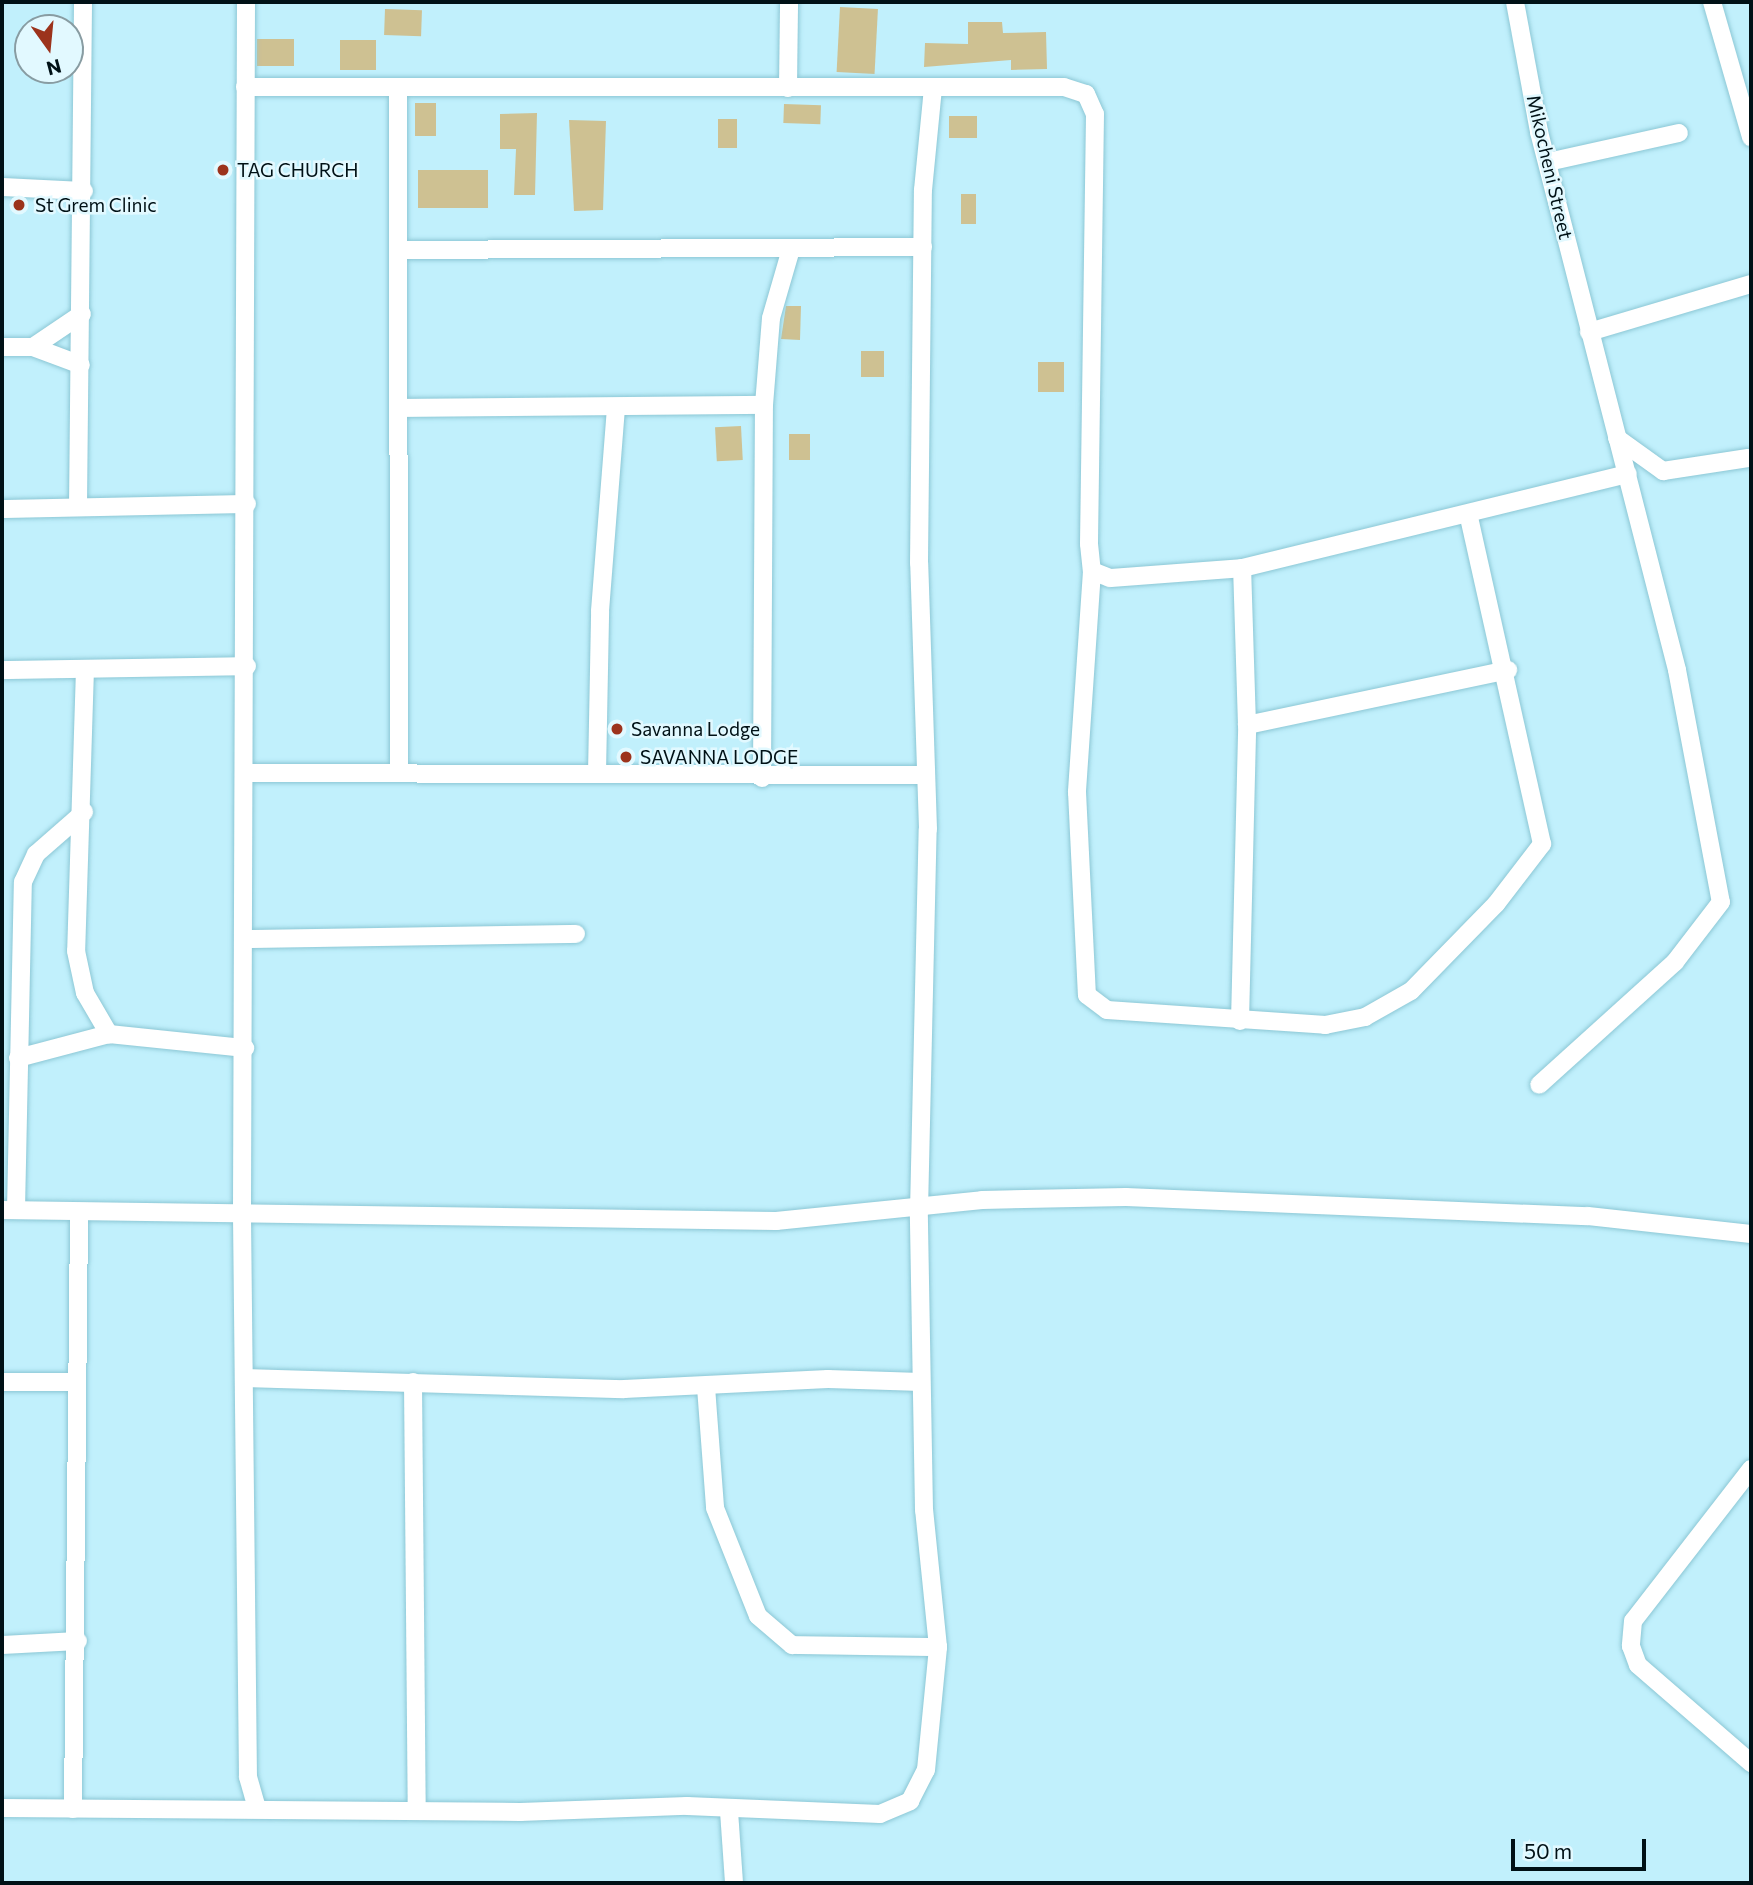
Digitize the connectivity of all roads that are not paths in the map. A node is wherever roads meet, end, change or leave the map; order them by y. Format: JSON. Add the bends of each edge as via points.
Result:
{"nodes":[{"id":1,"x":83,"y":2,"type":"edge"},
{"id":2,"x":246,"y":2,"type":"edge"},
{"id":3,"x":789,"y":2,"type":"edge"},
{"id":4,"x":1515,"y":2,"type":"edge"},
{"id":5,"x":1712,"y":2,"type":"edge"},
{"id":6,"x":245,"y":87,"type":"junction"},
{"id":7,"x":398,"y":88,"type":"junction"},
{"id":8,"x":788,"y":88,"type":"junction"},
{"id":9,"x":933,"y":88,"type":"junction"},
{"id":10,"x":1678,"y":133,"type":"dead end"},
{"id":11,"x":1751,"y":137,"type":"edge"},
{"id":12,"x":1548,"y":162,"type":"junction"},
{"id":13,"x":2,"y":187,"type":"edge"},
{"id":14,"x":84,"y":191,"type":"junction"},
{"id":15,"x":923,"y":247,"type":"junction"},
{"id":16,"x":791,"y":249,"type":"junction"},
{"id":17,"x":402,"y":250,"type":"junction"},
{"id":18,"x":1751,"y":284,"type":"edge"},
{"id":19,"x":82,"y":314,"type":"junction"},
{"id":20,"x":1589,"y":332,"type":"junction"},
{"id":21,"x":2,"y":347,"type":"edge"},
{"id":22,"x":33,"y":347,"type":"junction"},
{"id":23,"x":81,"y":365,"type":"junction"},
{"id":24,"x":764,"y":405,"type":"junction"},
{"id":25,"x":403,"y":408,"type":"junction"},
{"id":26,"x":616,"y":409,"type":"junction"},
{"id":27,"x":1617,"y":438,"type":"junction"},
{"id":28,"x":1748,"y":458,"type":"dead end"},
{"id":29,"x":1628,"y":474,"type":"junction"},
{"id":30,"x":247,"y":504,"type":"junction"},
{"id":31,"x":78,"y":507,"type":"junction"},
{"id":32,"x":2,"y":509,"type":"edge"},
{"id":33,"x":1469,"y":518,"type":"junction"},
{"id":34,"x":1241,"y":568,"type":"junction"},
{"id":35,"x":1092,"y":571,"type":"junction"},
{"id":36,"x":247,"y":666,"type":"junction"},
{"id":37,"x":85,"y":669,"type":"junction"},
{"id":38,"x":2,"y":670,"type":"edge"},
{"id":39,"x":1507,"y":670,"type":"junction"},
{"id":40,"x":1247,"y":725,"type":"junction"},
{"id":41,"x":399,"y":772,"type":"junction"},
{"id":42,"x":247,"y":774,"type":"junction"},
{"id":43,"x":597,"y":774,"type":"junction"},
{"id":44,"x":926,"y":775,"type":"junction"},
{"id":45,"x":762,"y":778,"type":"junction"},
{"id":46,"x":84,"y":812,"type":"junction"},
{"id":47,"x":576,"y":934,"type":"dead end"},
{"id":48,"x":245,"y":939,"type":"junction"},
{"id":49,"x":1240,"y":1021,"type":"junction"},
{"id":50,"x":109,"y":1034,"type":"junction"},
{"id":51,"x":245,"y":1048,"type":"junction"},
{"id":52,"x":18,"y":1058,"type":"junction"},
{"id":53,"x":1539,"y":1085,"type":"dead end"},
{"id":54,"x":9,"y":1210,"type":"edge"},
{"id":55,"x":919,"y":1211,"type":"junction"},
{"id":56,"x":79,"y":1212,"type":"junction"},
{"id":57,"x":242,"y":1216,"type":"junction"},
{"id":58,"x":1751,"y":1234,"type":"edge"},
{"id":59,"x":244,"y":1378,"type":"junction"},
{"id":60,"x":2,"y":1382,"type":"edge"},
{"id":61,"x":74,"y":1382,"type":"junction"},
{"id":62,"x":413,"y":1382,"type":"junction"},
{"id":63,"x":921,"y":1382,"type":"junction"},
{"id":64,"x":706,"y":1388,"type":"junction"},
{"id":65,"x":1751,"y":1469,"type":"edge"},
{"id":66,"x":79,"y":1642,"type":"junction"},
{"id":67,"x":2,"y":1645,"type":"edge"},
{"id":68,"x":938,"y":1647,"type":"junction"},
{"id":69,"x":1751,"y":1763,"type":"edge"},
{"id":70,"x":248,"y":1777,"type":"junction"},
{"id":71,"x":2,"y":1808,"type":"edge"},
{"id":72,"x":257,"y":1808,"type":"junction"},
{"id":73,"x":417,"y":1808,"type":"junction"},
{"id":74,"x":74,"y":1809,"type":"junction"},
{"id":75,"x":226,"y":1809,"type":"junction"},
{"id":76,"x":729,"y":1811,"type":"junction"},
{"id":77,"x":734,"y":1883,"type":"edge"}],
"edges":[{"from":1,"to":14,"type":"street"},
{"from":2,"to":6,"type":"street"},
{"from":3,"to":8,"type":"street"},
{"from":4,"to":12,"type":"street","name":"Mikocheni Street"},
{"from":5,"to":11,"type":"street"},
{"from":6,"to":7,"type":"street"},
{"from":6,"to":30,"type":"street","via":[[240,280]]},
{"from":7,"to":8,"type":"street"},
{"from":7,"to":17,"type":"street"},
{"from":8,"to":9,"type":"street"},
{"from":9,"to":15,"type":"street"},
{"from":9,"to":35,"type":"street","via":[[1074,88],[1094,105]]},
{"from":10,"to":12,"type":"street"},
{"from":12,"to":20,"type":"street","name":"Mikocheni Street"},
{"from":13,"to":14,"type":"street"},
{"from":14,"to":19,"type":"street"},
{"from":15,"to":16,"type":"street"},
{"from":15,"to":44,"type":"street","via":[[919,563]]},
{"from":16,"to":17,"type":"street"},
{"from":16,"to":24,"type":"street","via":[[771,318]]},
{"from":17,"to":25,"type":"street"},
{"from":18,"to":20,"type":"street"},
{"from":19,"to":22,"type":"street"},
{"from":19,"to":23,"type":"street"},
{"from":20,"to":27,"type":"street","name":"Mikocheni Street"},
{"from":21,"to":22,"type":"street"},
{"from":22,"to":23,"type":"street"},
{"from":23,"to":31,"type":"street"},
{"from":24,"to":26,"type":"street"},
{"from":24,"to":45,"type":"street"},
{"from":25,"to":26,"type":"street"},
{"from":25,"to":41,"type":"street"},
{"from":26,"to":43,"type":"street","via":[[600,611]]},
{"from":27,"to":28,"type":"street","via":[[1663,471]]},
{"from":27,"to":29,"type":"street","name":"Mikocheni Street"},
{"from":29,"to":33,"type":"street"},
{"from":29,"to":53,"type":"street","name":"Mikocheni Street","via":[[1677,670],[1721,902],[1675,962]]},
{"from":30,"to":31,"type":"street"},
{"from":30,"to":36,"type":"street"},
{"from":31,"to":32,"type":"street"},
{"from":33,"to":34,"type":"street"},
{"from":33,"to":39,"type":"street"},
{"from":34,"to":35,"type":"street","via":[[1110,578]]},
{"from":34,"to":40,"type":"street"},
{"from":35,"to":49,"type":"street","via":[[1077,792],[1087,995],[1107,1010]]},
{"from":36,"to":37,"type":"street"},
{"from":36,"to":42,"type":"street"},
{"from":37,"to":38,"type":"street"},
{"from":37,"to":46,"type":"street"},
{"from":39,"to":40,"type":"street"},
{"from":39,"to":49,"type":"street","via":[[1542,838],[1534,858],[1411,991],[1381,1011],[1325,1025]]},
{"from":40,"to":49,"type":"street"},
{"from":41,"to":42,"type":"street"},
{"from":41,"to":43,"type":"street"},
{"from":42,"to":48,"type":"street"},
{"from":43,"to":45,"type":"street"},
{"from":44,"to":45,"type":"street"},
{"from":44,"to":55,"type":"street"},
{"from":46,"to":50,"type":"street","via":[[79,977]]},
{"from":46,"to":52,"type":"street","via":[[36,854],[23,882]]},
{"from":47,"to":48,"type":"street"},
{"from":48,"to":51,"type":"street"},
{"from":50,"to":51,"type":"street"},
{"from":50,"to":52,"type":"street"},
{"from":51,"to":57,"type":"street"},
{"from":52,"to":54,"type":"street"},
{"from":54,"to":56,"type":"street"},
{"from":55,"to":57,"type":"street","via":[[776,1221]]},
{"from":55,"to":58,"type":"street","via":[[1016,1199],[1280,1200],[1588,1216]]},
{"from":55,"to":63,"type":"street"},
{"from":56,"to":57,"type":"street"},
{"from":56,"to":61,"type":"street"},
{"from":57,"to":59,"type":"street"},
{"from":59,"to":62,"type":"street"},
{"from":59,"to":70,"type":"street"},
{"from":60,"to":61,"type":"street"},
{"from":61,"to":66,"type":"street"},
{"from":62,"to":64,"type":"street"},
{"from":62,"to":73,"type":"street"},
{"from":63,"to":64,"type":"street","via":[[828,1379]]},
{"from":63,"to":68,"type":"street","via":[[927,1561]]},
{"from":64,"to":68,"type":"street","via":[[715,1508],[758,1616],[792,1645]]},
{"from":65,"to":69,"type":"street","via":[[1633,1621],[1631,1646],[1639,1665]]},
{"from":66,"to":67,"type":"street"},
{"from":66,"to":74,"type":"street"},
{"from":68,"to":76,"type":"street","via":[[926,1770],[905,1808],[880,1814]]},
{"from":70,"to":72,"type":"street"},
{"from":70,"to":75,"type":"street"},
{"from":71,"to":74,"type":"street"},
{"from":72,"to":73,"type":"street"},
{"from":72,"to":75,"type":"street"},
{"from":73,"to":76,"type":"street"},
{"from":74,"to":75,"type":"street"},
{"from":76,"to":77,"type":"street"}]}
